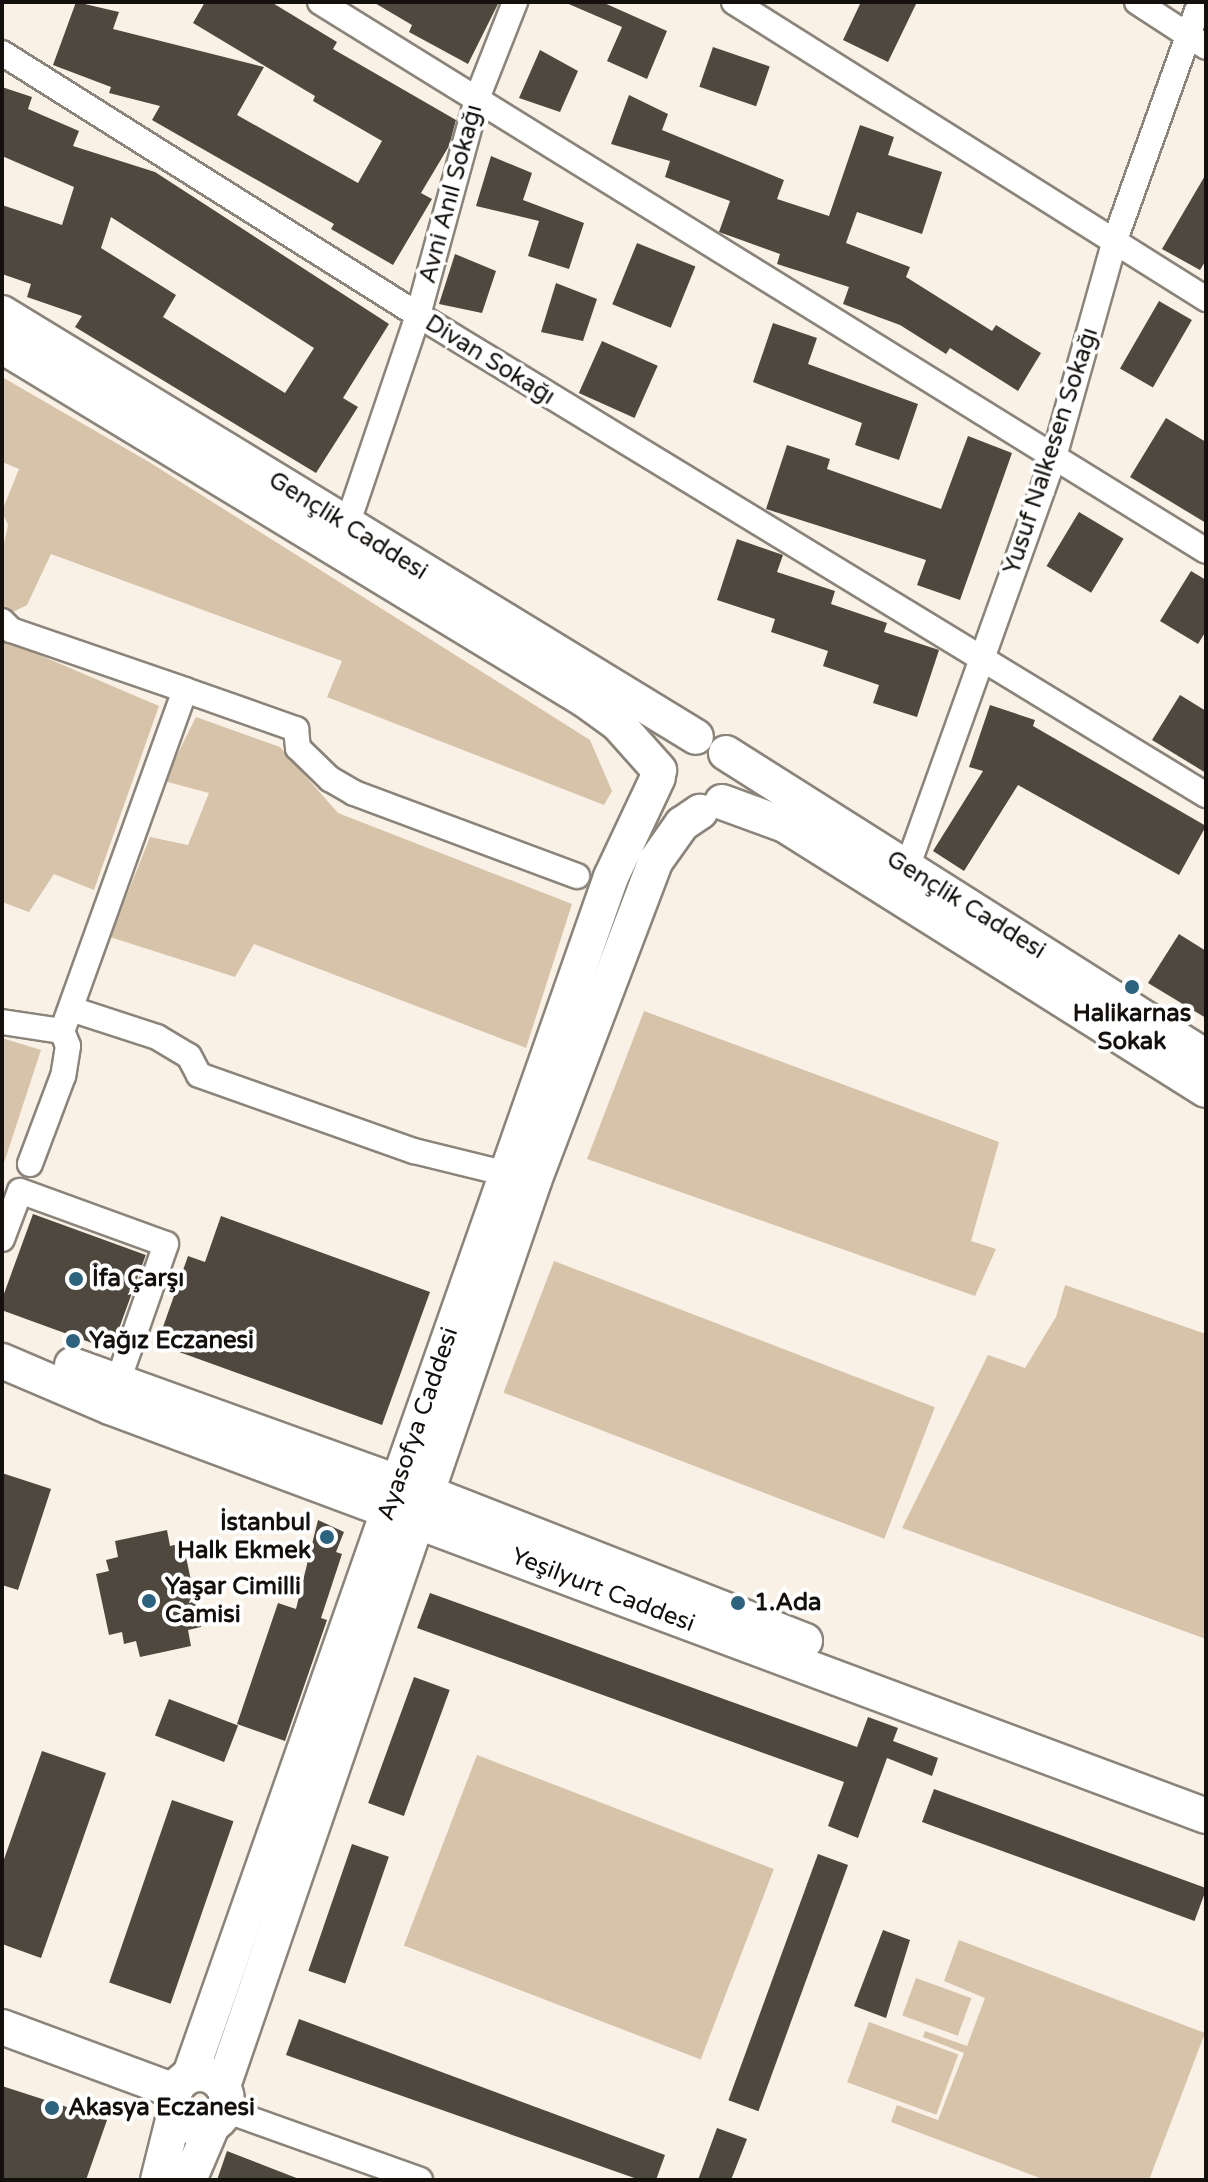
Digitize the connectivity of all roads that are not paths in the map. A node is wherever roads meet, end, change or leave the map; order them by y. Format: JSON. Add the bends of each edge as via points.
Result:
{"nodes":[{"id":1,"x":320,"y":2,"type":"edge"},
{"id":2,"x":515,"y":2,"type":"edge"},
{"id":3,"x":734,"y":2,"type":"edge"},
{"id":4,"x":1137,"y":2,"type":"edge"},
{"id":5,"x":1200,"y":2,"type":"edge"},
{"id":6,"x":1198,"y":40,"type":"edge"},
{"id":7,"x":2,"y":53,"type":"edge"},
{"id":8,"x":478,"y":96,"type":"junction"},
{"id":9,"x":1115,"y":240,"type":"junction"},
{"id":10,"x":1206,"y":299,"type":"edge"},
{"id":11,"x":2,"y":313,"type":"edge"},
{"id":12,"x":418,"y":315,"type":"junction"},
{"id":13,"x":2,"y":346,"type":"edge"},
{"id":14,"x":1054,"y":457,"type":"junction"},
{"id":15,"x":347,"y":525,"type":"junction"},
{"id":16,"x":1206,"y":551,"type":"edge"},
{"id":17,"x":2,"y":621,"type":"edge"},
{"id":18,"x":981,"y":662,"type":"junction"},
{"id":19,"x":185,"y":690,"type":"junction"},
{"id":20,"x":696,"y":737,"type":"junction"},
{"id":21,"x":726,"y":753,"type":"junction"},
{"id":22,"x":659,"y":774,"type":"junction"},
{"id":23,"x":1206,"y":795,"type":"edge"},
{"id":24,"x":711,"y":807,"type":"junction"},
{"id":25,"x":577,"y":876,"type":"dead end"},
{"id":26,"x":901,"y":883,"type":"junction"},
{"id":27,"x":66,"y":1020,"type":"junction"},
{"id":28,"x":2,"y":1022,"type":"edge"},
{"id":29,"x":1206,"y":1057,"type":"edge"},
{"id":30,"x":1206,"y":1090,"type":"edge"},
{"id":31,"x":30,"y":1164,"type":"dead end"},
{"id":32,"x":520,"y":1177,"type":"junction"},
{"id":33,"x":2,"y":1239,"type":"edge"},
{"id":34,"x":2,"y":1337,"type":"edge"},
{"id":35,"x":2,"y":1361,"type":"edge"},
{"id":36,"x":114,"y":1395,"type":"junction"},
{"id":37,"x":408,"y":1501,"type":"junction"},
{"id":38,"x":935,"y":1702,"type":"junction"},
{"id":39,"x":1206,"y":1791,"type":"edge"},
{"id":40,"x":1206,"y":1816,"type":"edge"},
{"id":41,"x":2,"y":2027,"type":"edge"},
{"id":42,"x":180,"y":2093,"type":"junction"},
{"id":43,"x":220,"y":2108,"type":"junction"},
{"id":44,"x":158,"y":2180,"type":"edge"},
{"id":45,"x":189,"y":2180,"type":"edge"},
{"id":46,"x":420,"y":2180,"type":"edge"}],
"edges":[{"from":1,"to":8,"type":"street"},
{"from":2,"to":8,"type":"street","name":"Avni Anıl Sokağı"},
{"from":3,"to":9,"type":"street"},
{"from":4,"to":6,"type":"street"},
{"from":5,"to":6,"type":"street","name":"Yusuf Nalkesen Sokağı"},
{"from":6,"to":9,"type":"street","name":"Yusuf Nalkesen Sokağı"},
{"from":7,"to":12,"type":"street","name":"Divan Sokağı"},
{"from":8,"to":12,"type":"street","name":"Avni Anıl Sokağı"},
{"from":8,"to":14,"type":"street"},
{"from":9,"to":10,"type":"street"},
{"from":9,"to":14,"type":"street","name":"Yusuf Nalkesen Sokağı"},
{"from":11,"to":15,"type":"main road","name":"Gençlik Caddesi"},
{"from":12,"to":15,"type":"street","name":"Avni Anıl Sokağı"},
{"from":12,"to":18,"type":"street","name":"Divan Sokağı"},
{"from":13,"to":22,"type":"main road","name":"Gençlik Caddesi","via":[[585,700],[618,724]]},
{"from":14,"to":16,"type":"street"},
{"from":14,"to":18,"type":"street","name":"Yusuf Nalkesen Sokağı"},
{"from":15,"to":20,"type":"main road","name":"Gençlik Caddesi"},
{"from":17,"to":19,"type":"street","via":[[11,630]]},
{"from":18,"to":23,"type":"street","name":"Divan Sokağı","via":[[1034,688]]},
{"from":18,"to":26,"type":"street","name":"Yusuf Nalkesen Sokağı"},
{"from":19,"to":25,"type":"street","via":[[296,729],[298,748],[330,779],[354,793]]},
{"from":19,"to":27,"type":"street"},
{"from":20,"to":21,"type":"main road","via":[[718,744]]},
{"from":20,"to":22,"type":"main road","via":[[673,745]]},
{"from":21,"to":24,"type":"main road","via":[[733,778]]},
{"from":21,"to":26,"type":"main road","name":"Gençlik Caddesi"},
{"from":22,"to":24,"type":"main road","via":[[677,807]]},
{"from":22,"to":32,"type":"main road","name":"Ayasofya Caddesi","via":[[611,877]]},
{"from":24,"to":26,"type":"main road","name":"Gençlik Caddesi","via":[[785,825]]},
{"from":24,"to":32,"type":"main road","name":"Ayasofya Caddesi","via":[[682,824],[655,862]]},
{"from":26,"to":29,"type":"main road","name":"Gençlik Caddesi"},
{"from":26,"to":30,"type":"main road","name":"Gençlik Caddesi"},
{"from":27,"to":28,"type":"street"},
{"from":27,"to":31,"type":"street","via":[[63,1076]]},
{"from":27,"to":32,"type":"street","via":[[157,1037],[189,1056],[199,1075],[414,1151]]},
{"from":32,"to":37,"type":"main road","name":"Ayasofya Caddesi"},
{"from":33,"to":36,"type":"street","via":[[20,1191],[166,1244]]},
{"from":34,"to":36,"type":"main road","name":"Yeşilyurt Caddesi"},
{"from":35,"to":36,"type":"main road","name":"Yeşilyurt Caddesi"},
{"from":36,"to":37,"type":"main road","name":"Yeşilyurt Caddesi"},
{"from":37,"to":38,"type":"main road","name":"Yeşilyurt Caddesi"},
{"from":37,"to":42,"type":"main road","name":"Ayasofya Caddesi"},
{"from":37,"to":43,"type":"main road","name":"Ayasofya Caddesi"},
{"from":38,"to":39,"type":"main road","name":"Yeşilyurt Caddesi"},
{"from":38,"to":40,"type":"main road","name":"Yeşilyurt Caddesi"},
{"from":41,"to":42,"type":"main road"},
{"from":42,"to":43,"type":"main road","via":[[209,2075]]},
{"from":42,"to":43,"type":"main road","via":[[195,2128]]},
{"from":42,"to":44,"type":"main road","name":"Ayasofya Caddesi"},
{"from":43,"to":45,"type":"main road","name":"Ayasofya Caddesi"},
{"from":43,"to":46,"type":"street"}]}
